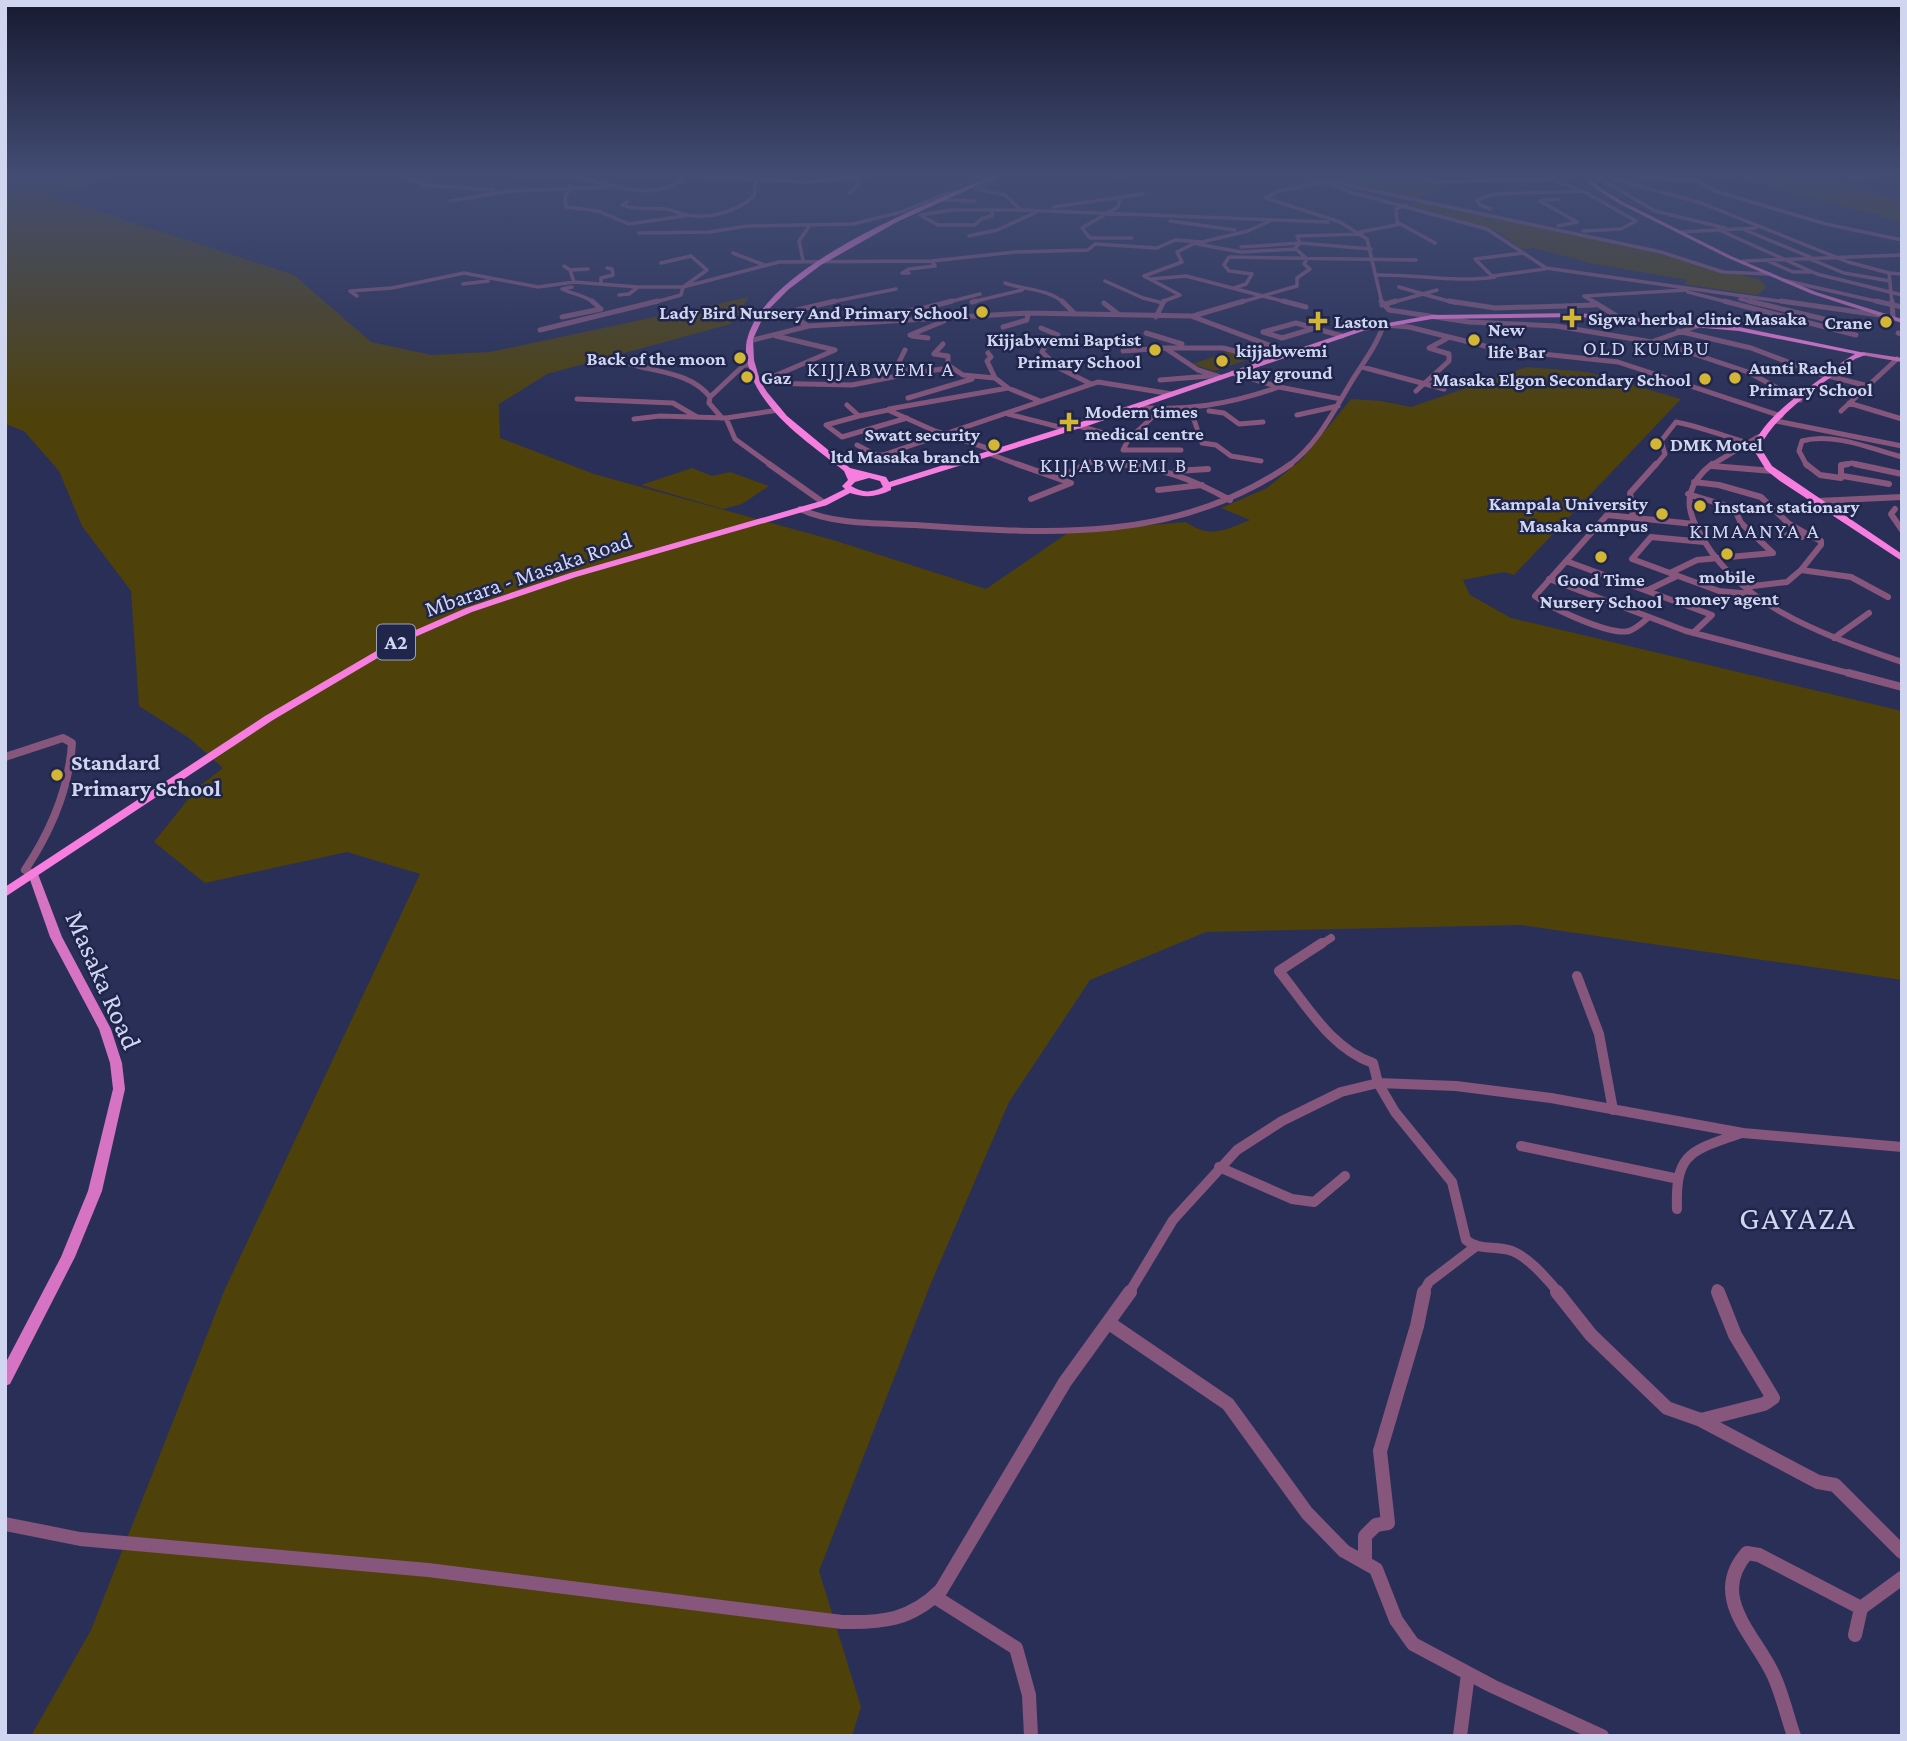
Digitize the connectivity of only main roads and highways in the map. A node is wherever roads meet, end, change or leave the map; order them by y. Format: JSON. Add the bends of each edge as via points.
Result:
{"nodes":[{"id":1,"x":829,"y":257,"type":"edge"},
{"id":2,"x":1735,"y":257,"type":"edge"},
{"id":3,"x":1902,"y":321,"type":"edge"},
{"id":4,"x":1863,"y":354,"type":"joint"},
{"id":5,"x":1852,"y":355,"type":"junction"},
{"id":6,"x":1270,"y":360,"type":"joint"},
{"id":7,"x":1898,"y":363,"type":"edge"},
{"id":8,"x":847,"y":470,"type":"junction"},
{"id":9,"x":866,"y":477,"type":"junction"},
{"id":10,"x":886,"y":482,"type":"junction"},
{"id":11,"x":850,"y":485,"type":"junction"},
{"id":12,"x":860,"y":494,"type":"junction"},
{"id":13,"x":838,"y":497,"type":"junction"},
{"id":14,"x":1902,"y":558,"type":"edge"},
{"id":15,"x":33,"y":874,"type":"junction"},
{"id":16,"x":5,"y":893,"type":"edge"},
{"id":17,"x":5,"y":1379,"type":"edge"}],
"edges":[{"from":1,"to":8,"type":"highway","via":[[771,302],[749,341],[752,365],[779,410]]},
{"from":2,"to":3,"type":"main road","via":[[1838,302]]},
{"from":4,"to":5,"type":"highway"},
{"from":4,"to":7,"type":"main road"},
{"from":5,"to":6,"type":"highway","number":"A2","via":[[1759,332],[1524,314],[1432,317],[1385,324]]},
{"from":5,"to":14,"type":"highway","via":[[1758,437],[1756,447],[1773,471]]},
{"from":6,"to":10,"type":"highway","number":"A2","via":[[1079,426]]},
{"from":8,"to":9,"type":"highway"},
{"from":8,"to":11,"type":"highway"},
{"from":9,"to":10,"type":"highway","number":"A2"},
{"from":9,"to":11,"type":"highway","number":"A2"},
{"from":10,"to":12,"type":"highway","number":"A2","via":[[880,492]]},
{"from":11,"to":12,"type":"highway"},
{"from":11,"to":13,"type":"highway","name":"Mbarara - Masaka Road","number":"A2"},
{"from":12,"to":13,"type":"highway","name":"Mbarara - Masaka Road","number":"A2"},
{"from":13,"to":15,"type":"highway","name":"Mbarara - Masaka Road","number":"A2","via":[[573,575],[469,610],[405,638],[269,718]]},
{"from":15,"to":16,"type":"highway","name":"Mbarara - Masaka Road","number":"A2"},
{"from":15,"to":17,"type":"main road","name":"Masaka Road","via":[[56,937],[105,1029],[117,1063],[119,1089],[95,1191],[68,1258]]}]}
